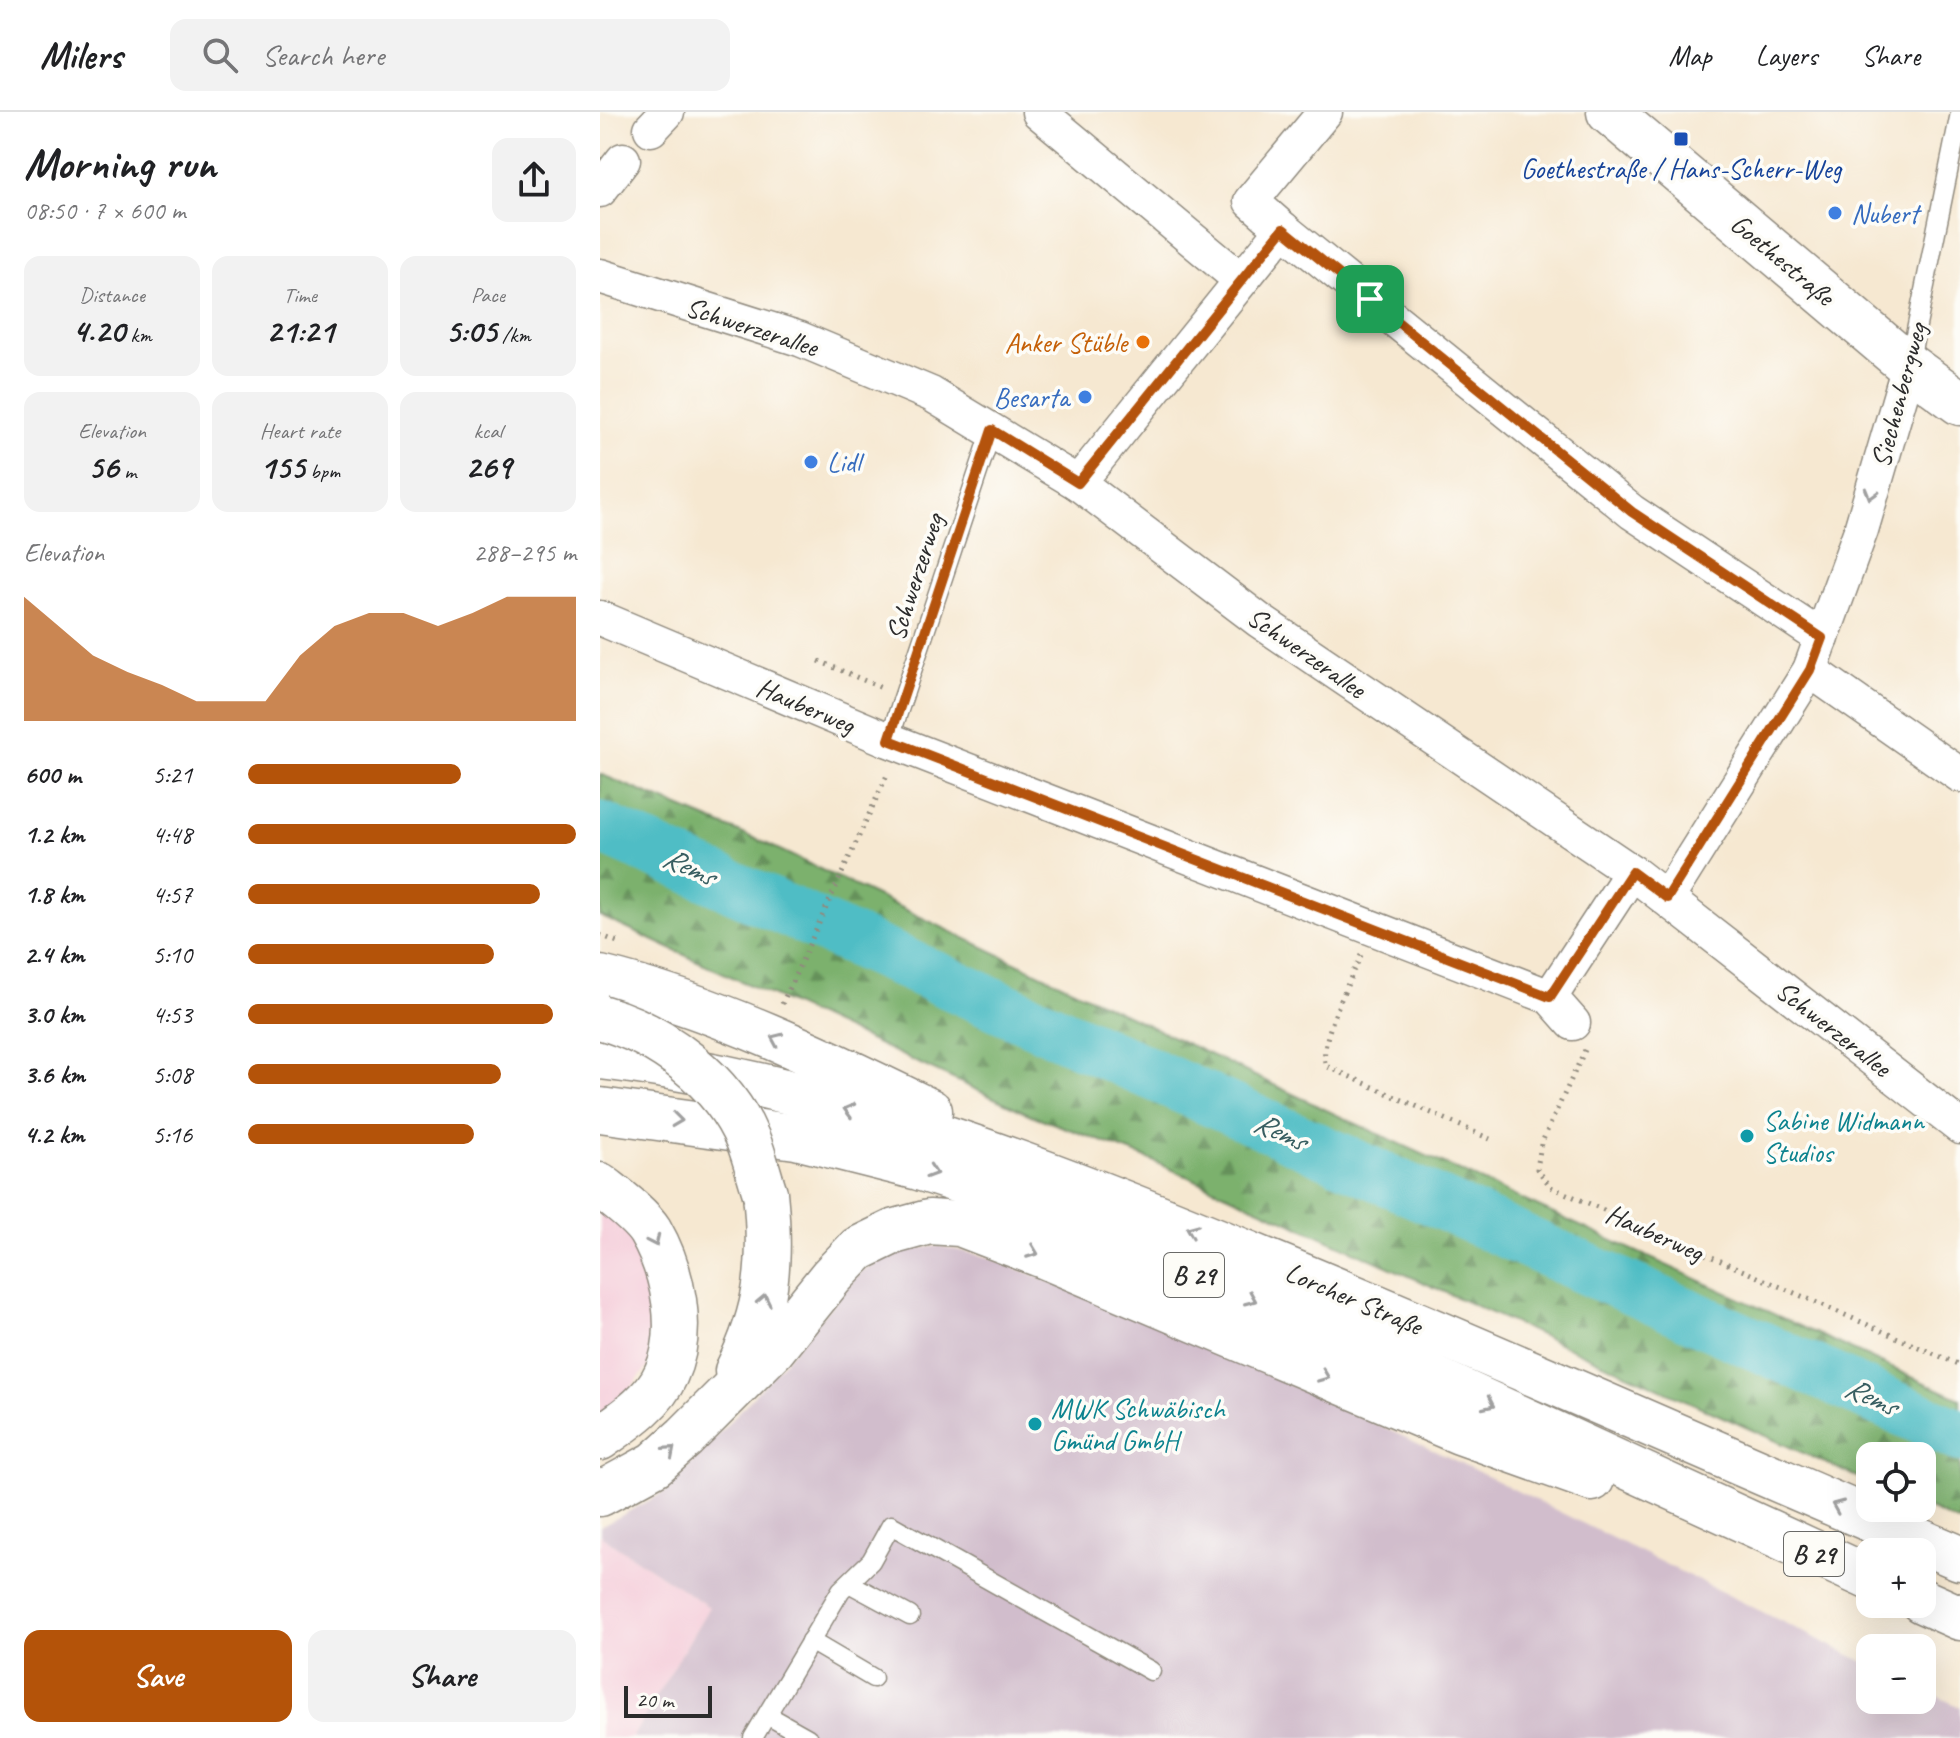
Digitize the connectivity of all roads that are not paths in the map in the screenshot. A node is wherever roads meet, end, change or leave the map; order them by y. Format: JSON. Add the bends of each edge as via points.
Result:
{"nodes":[{"id":1,"x":1039,"y":112,"type":"edge"},
{"id":2,"x":1325,"y":112,"type":"edge"},
{"id":3,"x":1609,"y":112,"type":"edge"},
{"id":4,"x":1960,"y":113,"type":"edge"},
{"id":5,"x":623,"y":160,"type":"dead end"},
{"id":6,"x":600,"y":190,"type":"edge"},
{"id":7,"x":1283,"y":229,"type":"junction"},
{"id":8,"x":600,"y":276,"type":"edge"},
{"id":9,"x":1241,"y":280,"type":"junction"},
{"id":10,"x":1909,"y":366,"type":"junction"},
{"id":11,"x":1960,"y":403,"type":"edge"},
{"id":12,"x":992,"y":430,"type":"junction"},
{"id":13,"x":1078,"y":483,"type":"junction"},
{"id":14,"x":600,"y":618,"type":"edge"},
{"id":15,"x":1822,"y":638,"type":"junction"},
{"id":16,"x":1810,"y":670,"type":"junction"},
{"id":17,"x":889,"y":740,"type":"junction"},
{"id":18,"x":1960,"y":775,"type":"edge"},
{"id":19,"x":1632,"y":872,"type":"junction"},
{"id":20,"x":1667,"y":898,"type":"junction"},
{"id":21,"x":600,"y":978,"type":"edge"},
{"id":22,"x":1550,"y":997,"type":"junction"},
{"id":23,"x":600,"y":1017,"type":"edge"},
{"id":24,"x":1573,"y":1023,"type":"road end"},
{"id":25,"x":600,"y":1057,"type":"edge"},
{"id":26,"x":600,"y":1110,"type":"edge"},
{"id":27,"x":1960,"y":1127,"type":"edge"},
{"id":28,"x":600,"y":1185,"type":"edge"},
{"id":29,"x":1083,"y":1185,"type":"junction"},
{"id":30,"x":724,"y":1398,"type":"junction"},
{"id":31,"x":600,"y":1438,"type":"edge"},
{"id":32,"x":600,"y":1494,"type":"edge"},
{"id":33,"x":1759,"y":1529,"type":"junction"},
{"id":34,"x":1960,"y":1558,"type":"edge"},
{"id":35,"x":1856,"y":1572,"type":"edge"},
{"id":36,"x":849,"y":1583,"type":"junction"},
{"id":37,"x":1936,"y":1607,"type":"edge"},
{"id":38,"x":910,"y":1616,"type":"dead end"},
{"id":39,"x":1960,"y":1618,"type":"edge"},
{"id":40,"x":810,"y":1641,"type":"junction"},
{"id":41,"x":1151,"y":1671,"type":"dead end"},
{"id":42,"x":873,"y":1678,"type":"dead end"},
{"id":43,"x":767,"y":1715,"type":"junction"},
{"id":44,"x":753,"y":1738,"type":"edge"},
{"id":45,"x":808,"y":1738,"type":"edge"}],
"edges":[{"from":1,"to":9,"type":"street"},
{"from":2,"to":7,"type":"street","via":[[1251,201]]},
{"from":3,"to":10,"type":"main road","name":"Goethestraße"},
{"from":4,"to":10,"type":"lane","name":"Siechenbergweg"},
{"from":5,"to":6,"type":"street"},
{"from":7,"to":9,"type":"street"},
{"from":7,"to":15,"type":"street","via":[[1632,512]]},
{"from":8,"to":12,"type":"street","name":"Schwerzerallee","via":[[800,339],[931,394]]},
{"from":9,"to":13,"type":"street"},
{"from":10,"to":11,"type":"main road","name":"Goethestraße"},
{"from":10,"to":15,"type":"street","name":"Siechenbergweg","one_way":true,"via":[[1861,530]]},
{"from":12,"to":13,"type":"street","name":"Schwerzerallee"},
{"from":12,"to":17,"type":"lane","name":"Schwerzerweg"},
{"from":13,"to":19,"type":"street","name":"Schwerzerallee","via":[[1260,621]]},
{"from":14,"to":17,"type":"street","name":"Hauberweg"},
{"from":15,"to":16,"type":"street","name":"Siechenbergweg"},
{"from":16,"to":18,"type":"street"},
{"from":16,"to":20,"type":"street","name":"Siechenbergweg"},
{"from":17,"to":22,"type":"street","name":"Hauberweg"},
{"from":19,"to":20,"type":"street","name":"Schwerzerallee"},
{"from":19,"to":22,"type":"street"},
{"from":20,"to":27,"type":"street","name":"Schwerzerallee"},
{"from":29,"to":21,"type":"main road","one_way":true,"via":[[744,1025],[652,990]]},
{"from":22,"to":24,"type":"street","name":"Hauberweg"},
{"from":30,"to":23,"type":"main road","one_way":true,"bridge":true,"via":[[755,1335],[766,1293],[770,1238],[765,1193],[748,1139],[724,1100],[686,1062],[627,1025]]},
{"from":29,"to":25,"type":"main road","number":"B 29","one_way":true,"via":[[924,1129],[676,1068]]},
{"from":26,"to":33,"type":"main road","number":"B 29","one_way":true,"via":[[796,1137],[1020,1201],[1355,1342]]},
{"from":28,"to":31,"type":"main road","one_way":true,"via":[[648,1229],[669,1275],[676,1327],[666,1375],[637,1411]]},
{"from":34,"to":29,"type":"main road","name":"Lorcher Straße","number":"B 29","one_way":true},
{"from":32,"to":30,"type":"main road","one_way":true,"via":[[655,1464]]},
{"from":30,"to":33,"type":"main road","one_way":true,"via":[[858,1249],[929,1222],[960,1224],[1473,1437]]},
{"from":33,"to":35,"type":"main road","number":"B 29"},
{"from":36,"to":38,"type":"lane"},
{"from":36,"to":40,"type":"lane"},
{"from":36,"to":41,"type":"lane","via":[[871,1561],[891,1525]]},
{"from":37,"to":39,"type":"main road"},
{"from":40,"to":42,"type":"lane"},
{"from":40,"to":43,"type":"lane"},
{"from":43,"to":44,"type":"lane"},
{"from":43,"to":45,"type":"lane"}]}
